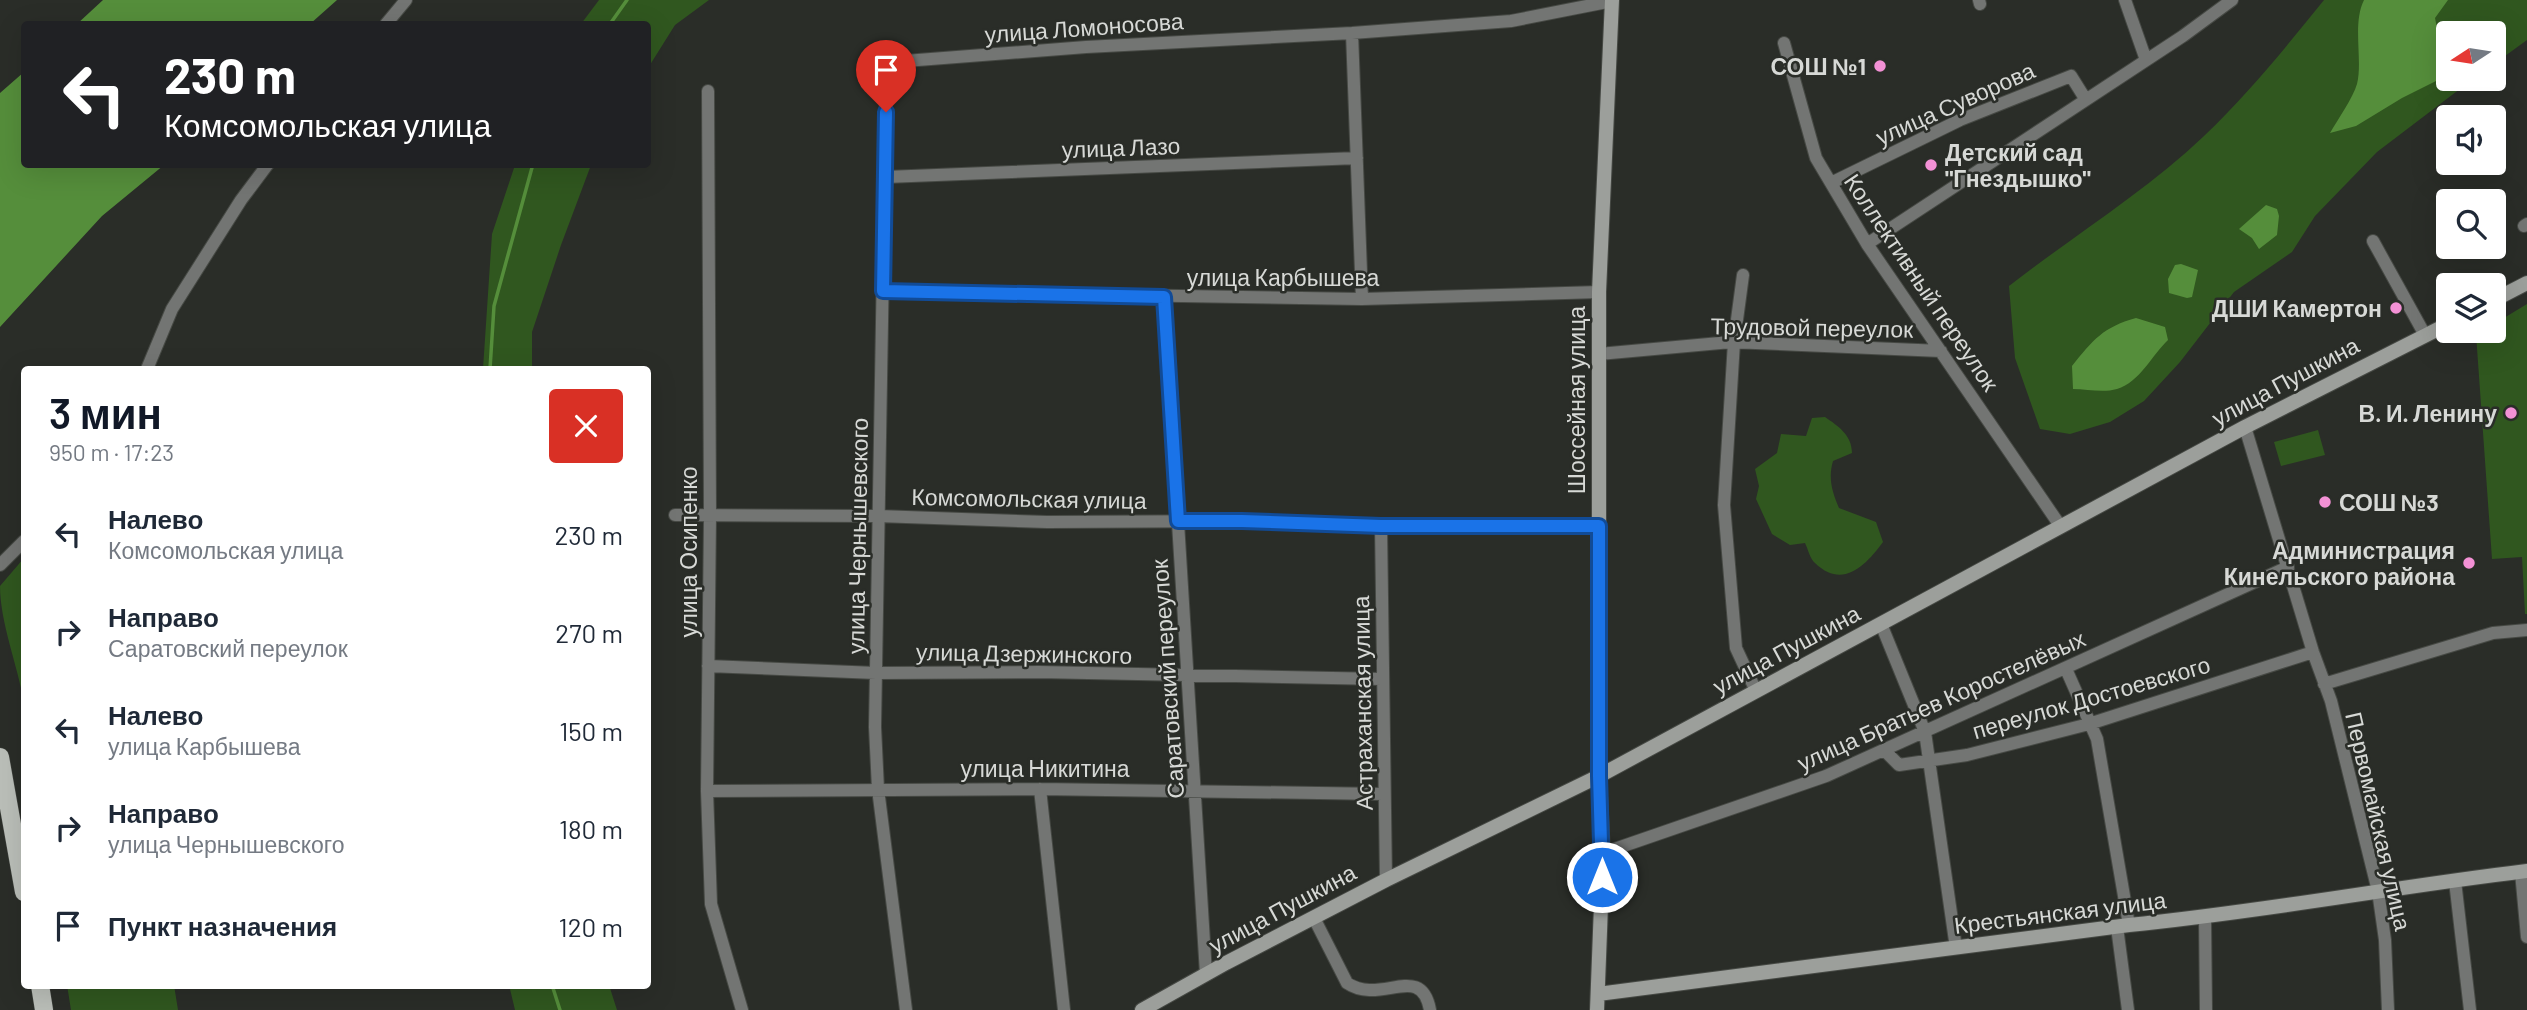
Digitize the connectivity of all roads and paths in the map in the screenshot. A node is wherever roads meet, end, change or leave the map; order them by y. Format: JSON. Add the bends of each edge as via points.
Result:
{"nodes":[{"id":1,"x":406,"y":0,"type":"edge"},
{"id":2,"x":2125,"y":0,"type":"edge"},
{"id":3,"x":2232,"y":0,"type":"edge"},
{"id":4,"x":1612,"y":1,"type":"edge"},
{"id":5,"x":388,"y":21,"type":"edge"},
{"id":6,"x":1352,"y":33,"type":"junction"},
{"id":7,"x":1784,"y":43,"type":"dead end"},
{"id":8,"x":2146,"y":60,"type":"junction"},
{"id":9,"x":892,"y":62,"type":"joint"},
{"id":10,"x":708,"y":91,"type":"dead end"},
{"id":11,"x":2086,"y":100,"type":"junction"},
{"id":12,"x":1357,"y":158,"type":"junction"},
{"id":13,"x":265,"y":168,"type":"edge"},
{"id":14,"x":886,"y":177,"type":"junction"},
{"id":15,"x":1830,"y":183,"type":"junction"},
{"id":16,"x":2374,"y":241,"type":"dead end"},
{"id":17,"x":1867,"y":244,"type":"junction"},
{"id":18,"x":1743,"y":275,"type":"dead end"},
{"id":19,"x":2527,"y":283,"type":"edge"},
{"id":20,"x":883,"y":291,"type":"junction"},
{"id":21,"x":1599,"y":292,"type":"junction"},
{"id":22,"x":2506,"y":294,"type":"edge"},
{"id":23,"x":1164,"y":297,"type":"junction"},
{"id":24,"x":1362,"y":299,"type":"junction"},
{"id":25,"x":2436,"y":330,"type":"edge"},
{"id":26,"x":2425,"y":335,"type":"junction"},
{"id":27,"x":1734,"y":342,"type":"junction"},
{"id":28,"x":1941,"y":351,"type":"junction"},
{"id":29,"x":1599,"y":354,"type":"junction"},
{"id":30,"x":148,"y":366,"type":"edge"},
{"id":31,"x":2245,"y":427,"type":"junction"},
{"id":32,"x":675,"y":515,"type":"dead end"},
{"id":33,"x":710,"y":516,"type":"junction"},
{"id":34,"x":878,"y":516,"type":"junction"},
{"id":35,"x":1178,"y":521,"type":"junction"},
{"id":36,"x":1381,"y":526,"type":"junction"},
{"id":37,"x":1599,"y":526,"type":"junction"},
{"id":38,"x":2061,"y":527,"type":"junction"},
{"id":39,"x":21,"y":544,"type":"edge"},
{"id":40,"x":0,"y":565,"type":"edge"},
{"id":41,"x":2288,"y":567,"type":"junction"},
{"id":42,"x":1881,"y":624,"type":"junction"},
{"id":43,"x":2527,"y":630,"type":"edge"},
{"id":44,"x":2313,"y":652,"type":"junction"},
{"id":45,"x":708,"y":666,"type":"junction"},
{"id":46,"x":2066,"y":669,"type":"junction"},
{"id":47,"x":876,"y":673,"type":"junction"},
{"id":48,"x":1188,"y":677,"type":"junction"},
{"id":49,"x":1382,"y":679,"type":"junction"},
{"id":50,"x":2325,"y":684,"type":"junction"},
{"id":51,"x":1756,"y":691,"type":"junction"},
{"id":52,"x":2089,"y":724,"type":"junction"},
{"id":53,"x":1926,"y":732,"type":"junction"},
{"id":54,"x":1884,"y":750,"type":"junction"},
{"id":55,"x":0,"y":757,"type":"edge"},
{"id":56,"x":1928,"y":760,"type":"junction"},
{"id":57,"x":1599,"y":776,"type":"junction"},
{"id":58,"x":878,"y":789,"type":"junction"},
{"id":59,"x":1040,"y":789,"type":"junction"},
{"id":60,"x":1195,"y":789,"type":"junction"},
{"id":61,"x":707,"y":791,"type":"junction"},
{"id":62,"x":1383,"y":793,"type":"junction"},
{"id":63,"x":1603,"y":853,"type":"junction"},
{"id":64,"x":2524,"y":872,"type":"edge"},
{"id":65,"x":21,"y":875,"type":"edge"},
{"id":66,"x":1386,"y":880,"type":"junction"},
{"id":67,"x":2455,"y":881,"type":"junction"},
{"id":68,"x":2378,"y":891,"type":"junction"},
{"id":69,"x":2205,"y":917,"type":"junction"},
{"id":70,"x":1314,"y":918,"type":"junction"},
{"id":71,"x":2123,"y":926,"type":"junction"},
{"id":72,"x":2527,"y":937,"type":"edge"},
{"id":73,"x":1956,"y":948,"type":"junction"},
{"id":74,"x":1206,"y":974,"type":"junction"},
{"id":75,"x":41,"y":989,"type":"edge"},
{"id":76,"x":1598,"y":995,"type":"junction"},
{"id":77,"x":44,"y":1010,"type":"edge"},
{"id":78,"x":742,"y":1010,"type":"edge"},
{"id":79,"x":906,"y":1010,"type":"edge"},
{"id":80,"x":1064,"y":1010,"type":"edge"},
{"id":81,"x":1142,"y":1010,"type":"edge"},
{"id":82,"x":1430,"y":1010,"type":"edge"},
{"id":83,"x":1597,"y":1010,"type":"edge"},
{"id":84,"x":2128,"y":1010,"type":"edge"},
{"id":85,"x":2206,"y":1010,"type":"edge"},
{"id":86,"x":2388,"y":1010,"type":"edge"},
{"id":87,"x":2470,"y":1010,"type":"edge"}],
"edges":[{"from":1,"to":5,"type":"street"},
{"from":2,"to":8,"type":"street"},
{"from":3,"to":8,"type":"street"},
{"from":4,"to":6,"type":"street","name":"улица Ломоносова","via":[[1511,21]]},
{"from":4,"to":21,"type":"main road","name":"Шоссейная улица"},
{"from":6,"to":9,"type":"street","name":"улица Ломоносова"},
{"from":6,"to":12,"type":"street"},
{"from":7,"to":15,"type":"street","name":"Коллективный переулок","via":[[1816,158]]},
{"from":8,"to":11,"type":"street"},
{"from":9,"to":14,"type":"street","name":"улица Чернышевского","via":[[886,90]]},
{"from":10,"to":33,"type":"street","name":"улица Осипенко"},
{"from":11,"to":15,"type":"street","name":"улица Суворова","via":[[2071,76],[1960,120]]},
{"from":11,"to":17,"type":"street"},
{"from":12,"to":14,"type":"street","name":"улица Лазо"},
{"from":12,"to":24,"type":"street"},
{"from":13,"to":30,"type":"street","via":[[172,309]]},
{"from":14,"to":20,"type":"street","name":"улица Чернышевского"},
{"from":15,"to":17,"type":"street","name":"Коллективный переулок"},
{"from":16,"to":26,"type":"street"},
{"from":17,"to":28,"type":"street","name":"Коллективный переулок"},
{"from":18,"to":27,"type":"street"},
{"from":19,"to":22,"type":"main road"},
{"from":20,"to":23,"type":"street","name":"улица Карбышева"},
{"from":20,"to":34,"type":"street","name":"улица Чернышевского"},
{"from":21,"to":24,"type":"street","name":"улица Карбышева"},
{"from":21,"to":29,"type":"main road","name":"Шоссейная улица"},
{"from":23,"to":24,"type":"street","name":"улица Карбышева"},
{"from":23,"to":35,"type":"street","name":"Саратовский переулок"},
{"from":25,"to":26,"type":"main road","name":"улица Пушкина"},
{"from":26,"to":31,"type":"main road","name":"улица Пушкина"},
{"from":27,"to":28,"type":"street","name":"Трудовой переулок"},
{"from":27,"to":29,"type":"street","name":"Трудовой переулок"},
{"from":27,"to":51,"type":"street","via":[[1724,505],[1736,648]]},
{"from":28,"to":38,"type":"street","name":"Коллективный переулок"},
{"from":29,"to":37,"type":"main road","name":"Шоссейная улица"},
{"from":31,"to":38,"type":"main road","name":"улица Пушкина"},
{"from":31,"to":41,"type":"street","name":"Первомайская улица"},
{"from":32,"to":33,"type":"street","name":"Комсомольская улица"},
{"from":33,"to":34,"type":"street","name":"Комсомольская улица"},
{"from":33,"to":45,"type":"street","name":"улица Осипенко"},
{"from":34,"to":35,"type":"street","name":"Комсомольская улица"},
{"from":34,"to":47,"type":"street","name":"улица Чернышевского"},
{"from":35,"to":36,"type":"street","name":"Комсомольская улица"},
{"from":35,"to":48,"type":"street","name":"Саратовский переулок"},
{"from":36,"to":37,"type":"street","name":"Комсомольская улица"},
{"from":36,"to":49,"type":"street","name":"Астраханская улица"},
{"from":37,"to":57,"type":"main road","name":"Шоссейная улица"},
{"from":38,"to":42,"type":"main road","name":"улица Пушкина"},
{"from":39,"to":40,"type":"street"},
{"from":41,"to":44,"type":"street","name":"Первомайская улица"},
{"from":41,"to":46,"type":"street","name":"улица Братьев Коростелёвых"},
{"from":42,"to":51,"type":"main road","name":"улица Пушкина"},
{"from":42,"to":53,"type":"street"},
{"from":43,"to":50,"type":"street","via":[[2493,633]]},
{"from":44,"to":50,"type":"street","name":"Первомайская улица"},
{"from":44,"to":52,"type":"street","name":"переулок Достоевского"},
{"from":45,"to":47,"type":"street","name":"улица Дзержинского"},
{"from":45,"to":61,"type":"street","name":"улица Осипенко"},
{"from":46,"to":52,"type":"street"},
{"from":46,"to":53,"type":"street","name":"улица Братьев Коростелёвых"},
{"from":47,"to":48,"type":"street","name":"улица Дзержинского"},
{"from":47,"to":58,"type":"street","name":"улица Чернышевского"},
{"from":48,"to":49,"type":"street","name":"улица Дзержинского"},
{"from":48,"to":60,"type":"street","name":"Саратовский переулок"},
{"from":49,"to":62,"type":"street","name":"Астраханская улица"},
{"from":50,"to":68,"type":"street","name":"Первомайская улица"},
{"from":51,"to":57,"type":"main road","name":"улица Пушкина"},
{"from":52,"to":56,"type":"street","name":"переулок Достоевского","via":[[1967,755]]},
{"from":52,"to":71,"type":"street","via":[[2097,739]]},
{"from":53,"to":54,"type":"street","name":"улица Братьев Коростелёвых"},
{"from":53,"to":56,"type":"street"},
{"from":54,"to":56,"type":"street","name":"переулок Достоевского","via":[[1899,765]]},
{"from":54,"to":63,"type":"street","name":"улица Братьев Коростелёвых","via":[[1826,776]]},
{"from":55,"to":65,"type":"main road"},
{"from":56,"to":73,"type":"street"},
{"from":57,"to":63,"type":"main road","name":"Шоссейная улица"},
{"from":57,"to":66,"type":"main road","name":"улица Пушкина"},
{"from":58,"to":59,"type":"street","name":"улица Никитина"},
{"from":58,"to":61,"type":"street","name":"улица Никитина"},
{"from":58,"to":79,"type":"street","name":"улица Чернышевского"},
{"from":59,"to":60,"type":"street","name":"улица Никитина"},
{"from":59,"to":80,"type":"street"},
{"from":60,"to":62,"type":"street","name":"улица Никитина"},
{"from":60,"to":74,"type":"street","name":"Саратовский переулок"},
{"from":61,"to":78,"type":"street","name":"улица Осипенко","via":[[711,904]]},
{"from":62,"to":66,"type":"street","name":"Астраханская улица"},
{"from":63,"to":76,"type":"main road","name":"Шоссейная улица"},
{"from":64,"to":67,"type":"main road","name":"Крестьянская улица"},
{"from":64,"to":72,"type":"street"},
{"from":66,"to":70,"type":"main road","name":"улица Пушкина"},
{"from":67,"to":68,"type":"main road","name":"Крестьянская улица"},
{"from":67,"to":87,"type":"street"},
{"from":68,"to":69,"type":"main road","name":"Крестьянская улица"},
{"from":68,"to":86,"type":"street","name":"Первомайская улица"},
{"from":69,"to":71,"type":"main road","name":"Крестьянская улица"},
{"from":69,"to":85,"type":"street"},
{"from":70,"to":74,"type":"main road","name":"улица Пушкина"},
{"from":70,"to":82,"type":"street","via":[[1347,983],[1368,991],[1420,987]]},
{"from":71,"to":73,"type":"main road","name":"Крестьянская улица"},
{"from":71,"to":84,"type":"street"},
{"from":73,"to":76,"type":"main road","name":"Крестьянская улица"},
{"from":74,"to":81,"type":"main road","name":"улица Пушкина"},
{"from":75,"to":77,"type":"main road"},
{"from":76,"to":83,"type":"main road","name":"Шоссейная улица"}]}
